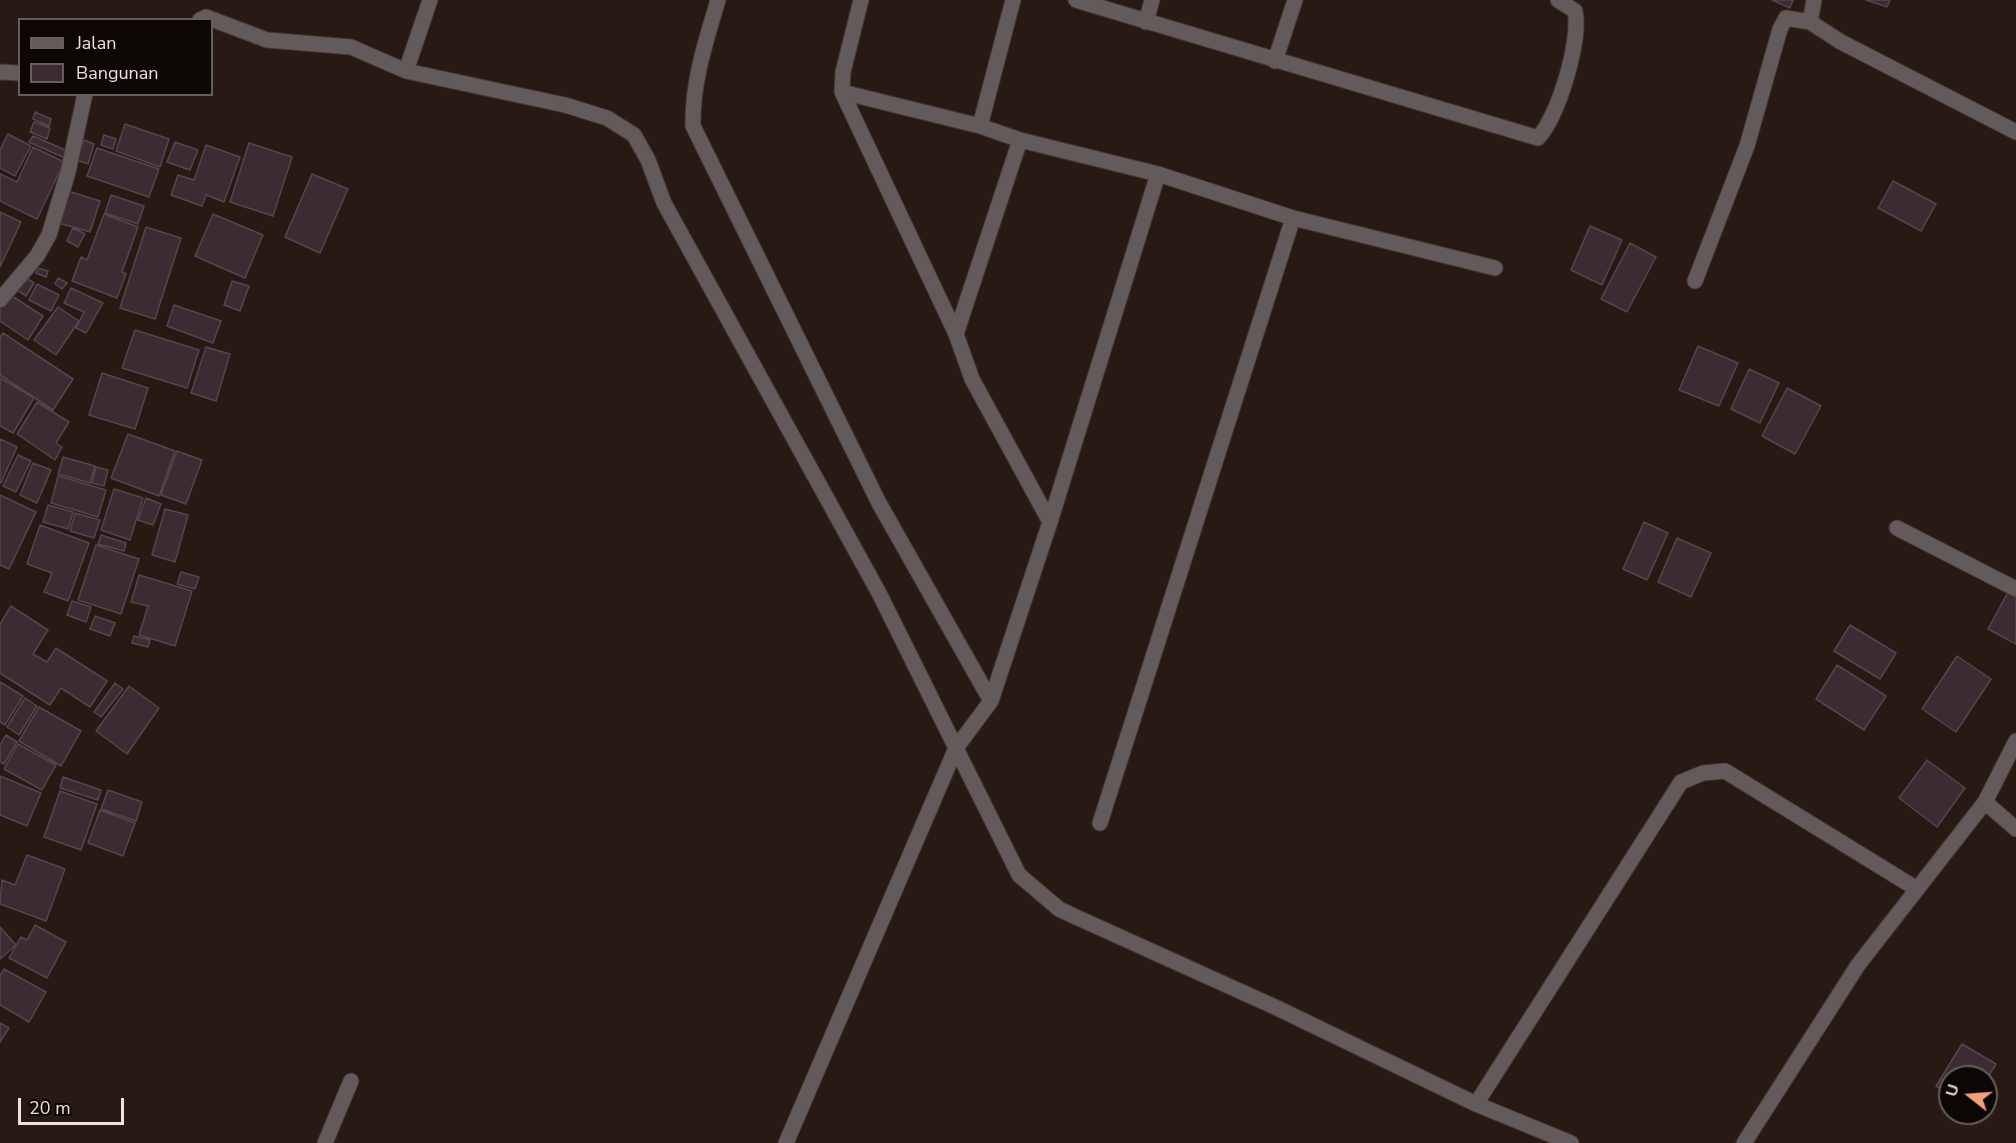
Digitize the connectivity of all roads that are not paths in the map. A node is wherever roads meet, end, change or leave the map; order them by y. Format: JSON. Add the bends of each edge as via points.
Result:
{"nodes":[{"id":1,"x":430,"y":0,"type":"edge"},
{"id":2,"x":718,"y":0,"type":"edge"},
{"id":3,"x":861,"y":0,"type":"edge"},
{"id":4,"x":1013,"y":0,"type":"edge"},
{"id":5,"x":1076,"y":0,"type":"edge"},
{"id":6,"x":1152,"y":0,"type":"edge"},
{"id":7,"x":1294,"y":0,"type":"edge"},
{"id":8,"x":1558,"y":0,"type":"edge"},
{"id":9,"x":1814,"y":0,"type":"edge"},
{"id":10,"x":213,"y":20,"type":"edge"},
{"id":11,"x":1146,"y":22,"type":"junction"},
{"id":12,"x":1810,"y":22,"type":"junction"},
{"id":13,"x":1275,"y":61,"type":"junction"},
{"id":14,"x":406,"y":71,"type":"junction"},
{"id":15,"x":0,"y":72,"type":"edge"},
{"id":16,"x":18,"y":73,"type":"edge"},
{"id":17,"x":842,"y":92,"type":"junction"},
{"id":18,"x":85,"y":96,"type":"edge"},
{"id":19,"x":980,"y":126,"type":"junction"},
{"id":20,"x":2016,"y":132,"type":"edge"},
{"id":21,"x":1020,"y":140,"type":"junction"},
{"id":22,"x":1158,"y":174,"type":"junction"},
{"id":23,"x":1293,"y":218,"type":"junction"},
{"id":24,"x":1495,"y":268,"type":"dead end"},
{"id":25,"x":1695,"y":281,"type":"dead end"},
{"id":26,"x":0,"y":300,"type":"edge"},
{"id":27,"x":956,"y":334,"type":"junction"},
{"id":28,"x":1050,"y":522,"type":"junction"},
{"id":29,"x":1897,"y":528,"type":"dead end"},
{"id":30,"x":2016,"y":589,"type":"edge"},
{"id":31,"x":991,"y":701,"type":"junction"},
{"id":32,"x":2016,"y":741,"type":"edge"},
{"id":33,"x":956,"y":748,"type":"junction"},
{"id":34,"x":1985,"y":802,"type":"junction"},
{"id":35,"x":1100,"y":823,"type":"dead end"},
{"id":36,"x":2016,"y":829,"type":"edge"},
{"id":37,"x":1917,"y":889,"type":"junction"},
{"id":38,"x":351,"y":1082,"type":"dead end"},
{"id":39,"x":1476,"y":1104,"type":"junction"},
{"id":40,"x":325,"y":1143,"type":"edge"},
{"id":41,"x":786,"y":1143,"type":"edge"},
{"id":42,"x":1571,"y":1143,"type":"edge"},
{"id":43,"x":1744,"y":1143,"type":"edge"}],
"edges":[{"from":1,"to":14,"type":"street"},
{"from":2,"to":31,"type":"street","via":[[702,53],[693,126],[879,503]]},
{"from":3,"to":17,"type":"street","via":[[843,72]]},
{"from":4,"to":19,"type":"street"},
{"from":5,"to":11,"type":"street"},
{"from":6,"to":11,"type":"street"},
{"from":7,"to":13,"type":"street"},
{"from":8,"to":13,"type":"street","via":[[1575,10],[1578,26],[1558,101],[1547,128],[1538,138]]},
{"from":9,"to":12,"type":"street"},
{"from":10,"to":14,"type":"street","via":[[267,40],[351,47]]},
{"from":11,"to":13,"type":"street"},
{"from":12,"to":20,"type":"street","via":[[1841,42]]},
{"from":12,"to":25,"type":"street","via":[[1786,18],[1780,28],[1747,146]]},
{"from":14,"to":33,"type":"street","via":[[565,105],[607,118],[634,135],[664,203],[879,593]]},
{"from":15,"to":16,"type":"street"},
{"from":17,"to":19,"type":"street"},
{"from":17,"to":27,"type":"street"},
{"from":18,"to":26,"type":"street","via":[[49,235],[37,256]]},
{"from":19,"to":21,"type":"street"},
{"from":21,"to":22,"type":"street"},
{"from":21,"to":27,"type":"street"},
{"from":22,"to":23,"type":"street"},
{"from":22,"to":28,"type":"street"},
{"from":23,"to":24,"type":"street"},
{"from":23,"to":35,"type":"street"},
{"from":27,"to":28,"type":"street","via":[[972,379]]},
{"from":28,"to":31,"type":"street"},
{"from":29,"to":30,"type":"street"},
{"from":31,"to":33,"type":"street"},
{"from":32,"to":34,"type":"street"},
{"from":33,"to":39,"type":"street","via":[[1019,875],[1059,909]]},
{"from":33,"to":41,"type":"street"},
{"from":34,"to":36,"type":"street"},
{"from":34,"to":37,"type":"street"},
{"from":37,"to":39,"type":"street","via":[[1725,771],[1703,773],[1680,782]]},
{"from":37,"to":43,"type":"street","via":[[1858,965]]},
{"from":38,"to":40,"type":"street"},
{"from":39,"to":42,"type":"street"}]}
